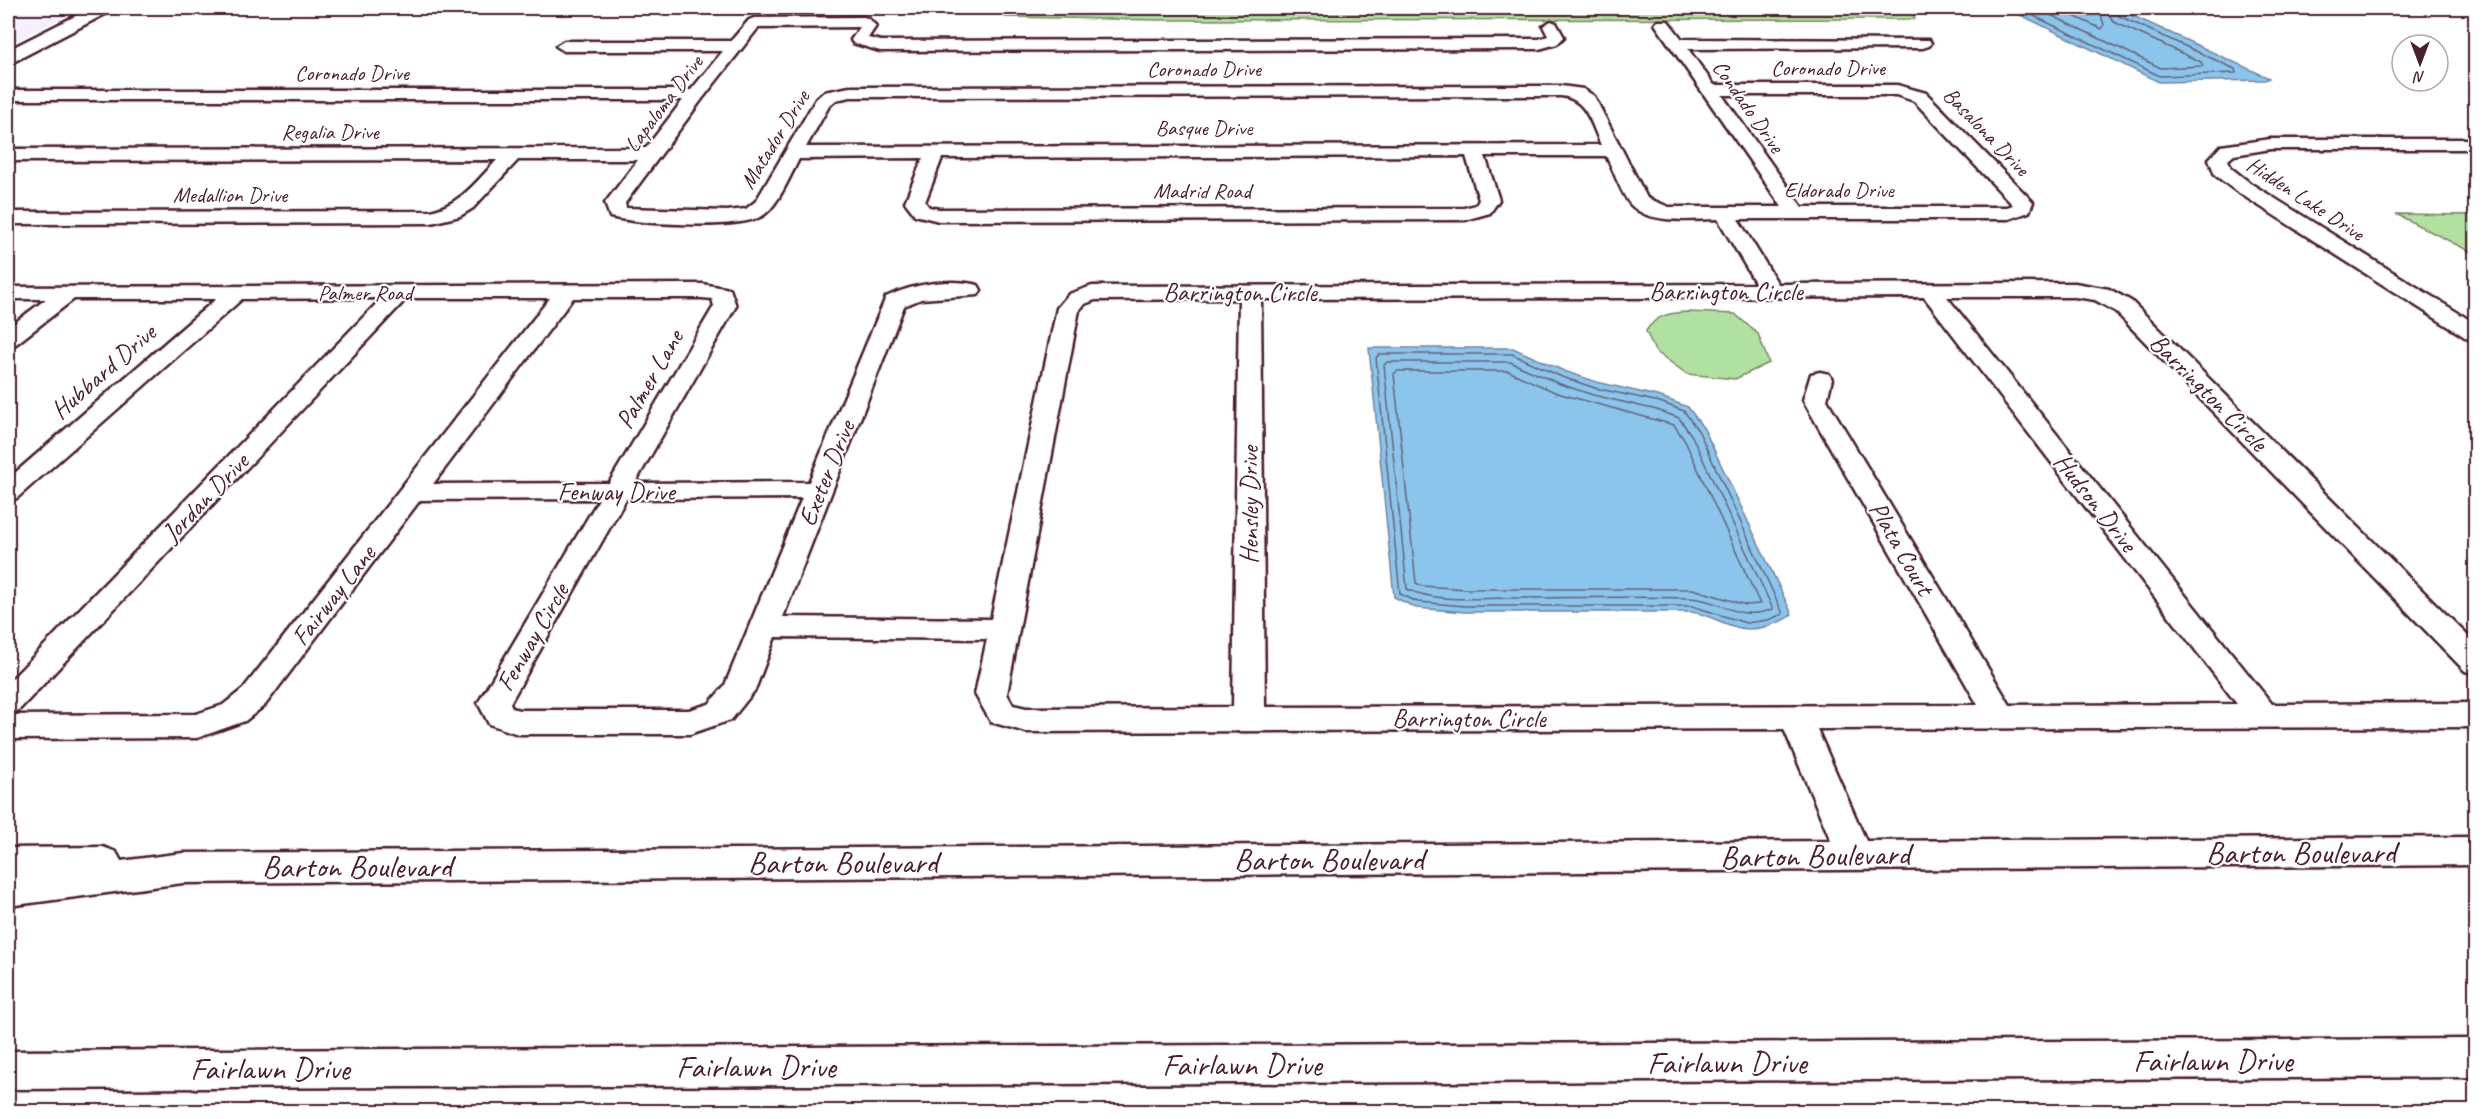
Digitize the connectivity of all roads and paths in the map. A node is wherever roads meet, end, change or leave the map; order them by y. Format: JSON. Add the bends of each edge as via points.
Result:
{"nodes":[{"id":1,"x":103,"y":8,"type":"edge"},
{"id":2,"x":1664,"y":24,"type":"dead end"},
{"id":3,"x":1850,"y":26,"type":"dead end"},
{"id":4,"x":1551,"y":34,"type":"dead end"},
{"id":5,"x":1867,"y":43,"type":"junction"},
{"id":6,"x":1678,"y":44,"type":"junction"},
{"id":7,"x":1923,"y":44,"type":"dead end"},
{"id":8,"x":564,"y":46,"type":"dead end"},
{"id":9,"x":734,"y":46,"type":"junction"},
{"id":10,"x":8,"y":57,"type":"edge"},
{"id":11,"x":1710,"y":90,"type":"junction"},
{"id":12,"x":1910,"y":92,"type":"joint"},
{"id":13,"x":8,"y":95,"type":"edge"},
{"id":14,"x":696,"y":95,"type":"junction"},
{"id":15,"x":830,"y":96,"type":"joint"},
{"id":16,"x":2475,"y":144,"type":"edge"},
{"id":17,"x":1613,"y":150,"type":"junction"},
{"id":18,"x":1474,"y":151,"type":"junction"},
{"id":19,"x":935,"y":152,"type":"junction"},
{"id":20,"x":794,"y":153,"type":"junction"},
{"id":21,"x":652,"y":154,"type":"junction"},
{"id":22,"x":8,"y":155,"type":"edge"},
{"id":23,"x":512,"y":155,"type":"junction"},
{"id":24,"x":2022,"y":208,"type":"joint"},
{"id":25,"x":617,"y":213,"type":"joint"},
{"id":26,"x":1724,"y":213,"type":"junction"},
{"id":27,"x":1796,"y":213,"type":"junction"},
{"id":28,"x":8,"y":218,"type":"edge"},
{"id":29,"x":970,"y":290,"type":"dead end"},
{"id":30,"x":1930,"y":290,"type":"junction"},
{"id":31,"x":402,"y":291,"type":"junction"},
{"id":32,"x":567,"y":291,"type":"junction"},
{"id":33,"x":1771,"y":291,"type":"junction"},
{"id":34,"x":236,"y":292,"type":"junction"},
{"id":35,"x":1250,"y":292,"type":"junction"},
{"id":36,"x":8,"y":293,"type":"edge"},
{"id":37,"x":68,"y":293,"type":"junction"},
{"id":38,"x":722,"y":294,"type":"joint"},
{"id":39,"x":2475,"y":334,"type":"edge"},
{"id":40,"x":8,"y":339,"type":"edge"},
{"id":41,"x":1820,"y":379,"type":"dead end"},
{"id":42,"x":819,"y":490,"type":"junction"},
{"id":43,"x":617,"y":491,"type":"junction"},
{"id":44,"x":8,"y":492,"type":"edge"},
{"id":45,"x":413,"y":492,"type":"junction"},
{"id":46,"x":764,"y":627,"type":"junction"},
{"id":47,"x":1003,"y":629,"type":"junction"},
{"id":48,"x":2475,"y":663,"type":"edge"},
{"id":49,"x":8,"y":702,"type":"edge"},
{"id":50,"x":720,"y":712,"type":"joint"},
{"id":51,"x":2000,"y":715,"type":"junction"},
{"id":52,"x":2263,"y":715,"type":"junction"},
{"id":53,"x":2475,"y":715,"type":"edge"},
{"id":54,"x":1795,"y":716,"type":"junction"},
{"id":55,"x":1249,"y":719,"type":"junction"},
{"id":56,"x":8,"y":727,"type":"edge"},
{"id":57,"x":2475,"y":851,"type":"edge"},
{"id":58,"x":1854,"y":854,"type":"junction"},
{"id":59,"x":8,"y":863,"type":"edge"},
{"id":60,"x":183,"y":868,"type":"junction"},
{"id":61,"x":8,"y":891,"type":"edge"},
{"id":62,"x":2475,"y":1058,"type":"edge"},
{"id":63,"x":8,"y":1070,"type":"edge"}],
"edges":[{"from":1,"to":10,"type":"main road"},
{"from":2,"to":6,"type":"street","name":"Condado Drive"},
{"from":3,"to":5,"type":"street"},
{"from":4,"to":9,"type":"street","name":"Lapaloma Drive","via":[[1539,44],[1224,51],[880,46],[860,40],[868,26],[854,21],[754,23]]},
{"from":5,"to":6,"type":"street"},
{"from":5,"to":7,"type":"street"},
{"from":6,"to":11,"type":"street","name":"Condado Drive"},
{"from":8,"to":9,"type":"street"},
{"from":9,"to":14,"type":"street","name":"Lapaloma Drive"},
{"from":11,"to":12,"type":"street","name":"Coronado Drive"},
{"from":11,"to":27,"type":"street","name":"Condado Drive"},
{"from":12,"to":24,"type":"street","name":"Basalona Drive","via":[[1920,97],[2024,202]]},
{"from":13,"to":14,"type":"street","name":"Coronado Drive"},
{"from":14,"to":21,"type":"street","name":"Lapaloma Drive"},
{"from":15,"to":17,"type":"street","name":"Coronado Drive","via":[[850,92],[1225,85],[1561,90],[1588,100]]},
{"from":15,"to":20,"type":"street","name":"Matador Drive","via":[[822,103]]},
{"from":16,"to":39,"type":"street","name":"Hidden Lake Drive","via":[[2271,144],[2228,150],[2218,159],[2222,171],[2243,187]]},
{"from":17,"to":18,"type":"street","name":"Basque Drive"},
{"from":17,"to":26,"type":"street","name":"Eldorado Drive","via":[[1639,202],[1669,213]]},
{"from":18,"to":19,"type":"street","name":"Basque Drive"},
{"from":18,"to":19,"type":"street","name":"Madrid Road","via":[[1490,200],[1483,209],[1465,214],[939,215],[922,211],[915,202]]},
{"from":19,"to":20,"type":"street","name":"Basque Drive"},
{"from":20,"to":25,"type":"street","name":"Matador Drive","via":[[764,204],[753,213]]},
{"from":21,"to":23,"type":"street","name":"Regalia Drive"},
{"from":21,"to":25,"type":"street","name":"Lapaloma Drive","via":[[615,203]]},
{"from":22,"to":23,"type":"street","name":"Regalia Drive"},
{"from":23,"to":28,"type":"street","name":"Medallion Drive","via":[[466,204],[431,217]]},
{"from":24,"to":27,"type":"street","name":"Eldorado Drive","via":[[2009,213]]},
{"from":26,"to":27,"type":"street","name":"Eldorado Drive"},
{"from":26,"to":33,"type":"street"},
{"from":29,"to":42,"type":"street","name":"Exeter Drive","via":[[923,290],[894,302]]},
{"from":30,"to":33,"type":"street","name":"Barrington Circle"},
{"from":30,"to":48,"type":"street","name":"Barrington Circle","via":[[2075,290],[2101,294],[2123,306]]},
{"from":30,"to":52,"type":"street","name":"Hudson Drive"},
{"from":31,"to":32,"type":"street","name":"Palmer Road"},
{"from":31,"to":34,"type":"street","name":"Palmer Road"},
{"from":31,"to":49,"type":"street","name":"Jordan Drive"},
{"from":32,"to":38,"type":"street","name":"Palmer Road"},
{"from":32,"to":45,"type":"street","name":"Fairway Lane"},
{"from":33,"to":35,"type":"street","name":"Barrington Circle"},
{"from":34,"to":37,"type":"street","name":"Palmer Road"},
{"from":34,"to":44,"type":"street","name":"Hubbard Drive"},
{"from":35,"to":47,"type":"street","name":"Barrington Circle","via":[[1092,293],[1068,308]]},
{"from":35,"to":55,"type":"street","name":"Hensley Drive"},
{"from":36,"to":37,"type":"street","name":"Palmer Road"},
{"from":37,"to":40,"type":"street"},
{"from":38,"to":43,"type":"street","name":"Palmer Lane","via":[[724,306]]},
{"from":41,"to":51,"type":"street","name":"Plata Court","via":[[1815,399]]},
{"from":42,"to":43,"type":"street","name":"Fenway Drive"},
{"from":42,"to":46,"type":"street","name":"Exeter Drive"},
{"from":43,"to":45,"type":"street","name":"Fenway Drive"},
{"from":43,"to":50,"type":"street","name":"Fenway Circle","via":[[494,703],[500,716],[518,722],[690,722]]},
{"from":45,"to":56,"type":"street","name":"Fairway Lane","via":[[254,697],[234,713],[197,726]]},
{"from":46,"to":47,"type":"street"},
{"from":46,"to":50,"type":"street","name":"Exeter Drive","via":[[739,690]]},
{"from":47,"to":55,"type":"street","name":"Barrington Circle","via":[[991,694],[1002,714],[1026,720]]},
{"from":51,"to":52,"type":"street","name":"Barrington Circle"},
{"from":51,"to":54,"type":"street","name":"Barrington Circle"},
{"from":52,"to":53,"type":"street","name":"Barrington Circle"},
{"from":54,"to":55,"type":"street","name":"Barrington Circle"},
{"from":54,"to":58,"type":"street"},
{"from":57,"to":58,"type":"street","name":"Barton Boulevard"},
{"from":58,"to":60,"type":"street","name":"Barton Boulevard"},
{"from":59,"to":60,"type":"street","name":"Barton Boulevard","via":[[129,862]]},
{"from":60,"to":61,"type":"street","name":"Barton Boulevard"},
{"from":62,"to":63,"type":"street","name":"Fairlawn Drive"}]}
